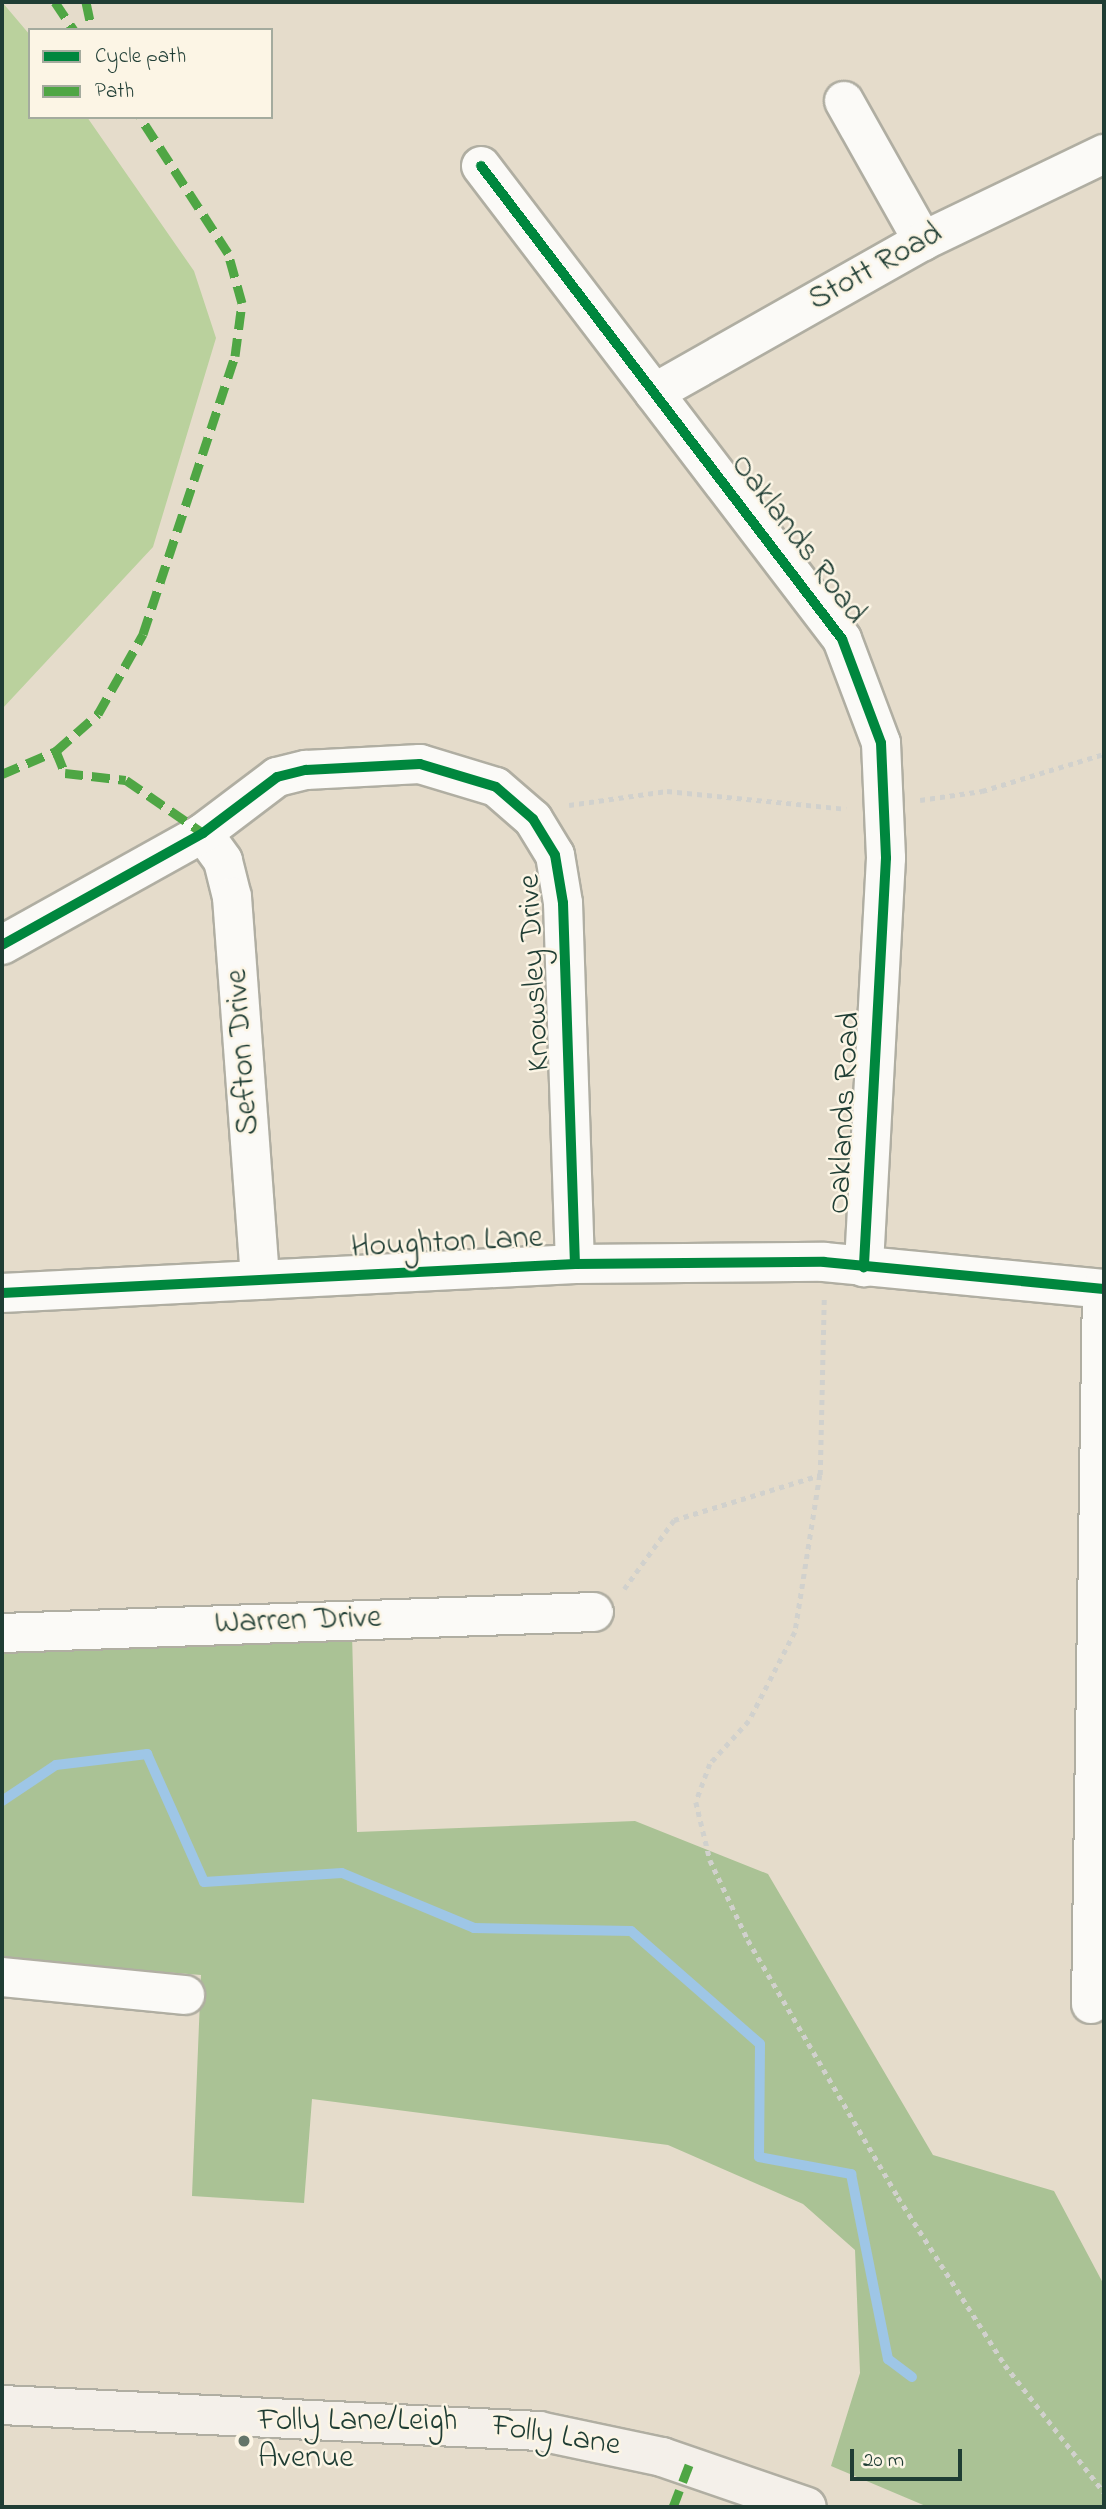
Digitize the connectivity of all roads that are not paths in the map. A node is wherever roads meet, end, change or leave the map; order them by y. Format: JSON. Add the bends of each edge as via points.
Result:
{"nodes":[{"id":1,"x":844,"y":101,"type":"dead end"},
{"id":2,"x":1102,"y":160,"type":"edge"},
{"id":3,"x":481,"y":166,"type":"dead end"},
{"id":4,"x":923,"y":240,"type":"junction"},
{"id":5,"x":654,"y":393,"type":"junction"},
{"id":6,"x":203,"y":833,"type":"junction"},
{"id":7,"x":2,"y":945,"type":"edge"},
{"id":8,"x":575,"y":1264,"type":"junction"},
{"id":9,"x":864,"y":1267,"type":"junction"},
{"id":10,"x":260,"y":1280,"type":"junction"},
{"id":11,"x":1103,"y":1289,"type":"edge"},
{"id":12,"x":2,"y":1293,"type":"edge"},
{"id":13,"x":594,"y":1612,"type":"road end"},
{"id":14,"x":2,"y":1633,"type":"edge"},
{"id":15,"x":2,"y":1977,"type":"edge"},
{"id":16,"x":185,"y":1995,"type":"dead end"},
{"id":17,"x":1091,"y":2004,"type":"dead end"},
{"id":18,"x":2,"y":2405,"type":"edge"},
{"id":19,"x":807,"y":2507,"type":"edge"}],
"edges":[{"from":1,"to":4,"type":"street"},
{"from":2,"to":4,"type":"street","name":"Stott Road"},
{"from":3,"to":5,"type":"street","name":"Oaklands Road"},
{"from":4,"to":5,"type":"street","name":"Stott Road"},
{"from":5,"to":9,"type":"street","name":"Oaklands Road","via":[[842,639],[881,743],[884,805]]},
{"from":6,"to":7,"type":"street","name":"Knowsley Drive"},
{"from":6,"to":8,"type":"street","name":"Knowsley Drive","via":[[277,777],[306,770],[420,764],[496,787],[533,819],[555,855],[563,903]]},
{"from":6,"to":10,"type":"street","name":"Sefton Drive","via":[[223,861],[232,897]]},
{"from":8,"to":9,"type":"street","name":"Houghton Lane","via":[[824,1262]]},
{"from":8,"to":10,"type":"street","name":"Houghton Lane"},
{"from":9,"to":11,"type":"street","name":"Houghton Lane"},
{"from":10,"to":12,"type":"street","name":"Houghton Lane"},
{"from":11,"to":17,"type":"street"},
{"from":13,"to":14,"type":"street","name":"Warren Drive"},
{"from":15,"to":16,"type":"street"},
{"from":18,"to":19,"type":"main road","name":"Folly Lane","via":[[528,2430],[662,2457]]}]}
